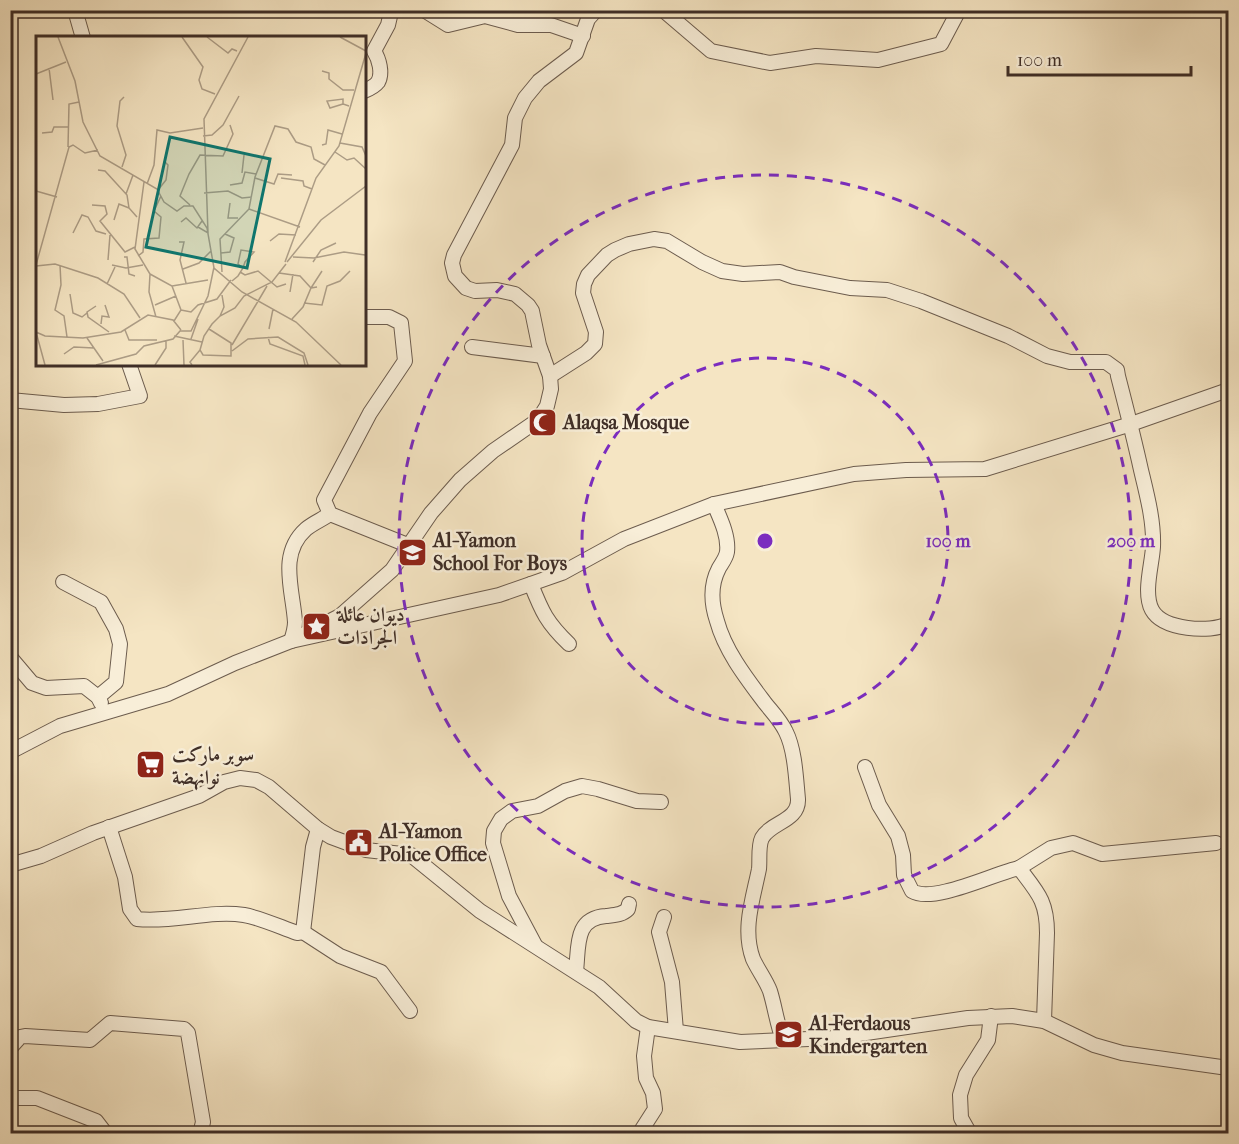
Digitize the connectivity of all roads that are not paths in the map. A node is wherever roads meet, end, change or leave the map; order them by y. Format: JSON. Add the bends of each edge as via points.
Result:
{"nodes":[{"id":1,"x":75,"y":10,"type":"edge"},
{"id":2,"x":394,"y":10,"type":"edge"},
{"id":3,"x":424,"y":10,"type":"edge"},
{"id":4,"x":596,"y":10,"type":"edge"},
{"id":5,"x":663,"y":10,"type":"edge"},
{"id":6,"x":958,"y":10,"type":"edge"},
{"id":7,"x":82,"y":36,"type":"edge"},
{"id":8,"x":583,"y":36,"type":"junction"},
{"id":9,"x":366,"y":90,"type":"edge"},
{"id":10,"x":366,"y":317,"type":"edge"},
{"id":11,"x":472,"y":347,"type":"dead end"},
{"id":12,"x":543,"y":356,"type":"junction"},
{"id":13,"x":130,"y":366,"type":"edge"},
{"id":14,"x":550,"y":376,"type":"junction"},
{"id":15,"x":1228,"y":390,"type":"edge"},
{"id":16,"x":10,"y":400,"type":"edge"},
{"id":17,"x":1131,"y":424,"type":"junction"},
{"id":18,"x":714,"y":504,"type":"junction"},
{"id":19,"x":330,"y":514,"type":"junction"},
{"id":20,"x":410,"y":546,"type":"junction"},
{"id":21,"x":63,"y":582,"type":"dead end"},
{"id":22,"x":531,"y":584,"type":"junction"},
{"id":23,"x":1228,"y":624,"type":"edge"},
{"id":24,"x":291,"y":640,"type":"junction"},
{"id":25,"x":569,"y":644,"type":"dead end"},
{"id":26,"x":10,"y":657,"type":"edge"},
{"id":27,"x":98,"y":697,"type":"junction"},
{"id":28,"x":106,"y":713,"type":"junction"},
{"id":29,"x":10,"y":752,"type":"edge"},
{"id":30,"x":865,"y":767,"type":"dead end"},
{"id":31,"x":662,"y":802,"type":"dead end"},
{"id":32,"x":108,"y":827,"type":"junction"},
{"id":33,"x":318,"y":829,"type":"junction"},
{"id":34,"x":1216,"y":843,"type":"dead end"},
{"id":35,"x":10,"y":865,"type":"edge"},
{"id":36,"x":1019,"y":868,"type":"junction"},
{"id":37,"x":629,"y":904,"type":"dead end"},
{"id":38,"x":664,"y":917,"type":"dead end"},
{"id":39,"x":303,"y":932,"type":"junction"},
{"id":40,"x":536,"y":946,"type":"junction"},
{"id":41,"x":576,"y":972,"type":"junction"},
{"id":42,"x":410,"y":1011,"type":"dead end"},
{"id":43,"x":990,"y":1016,"type":"junction"},
{"id":44,"x":1044,"y":1021,"type":"junction"},
{"id":45,"x":648,"y":1027,"type":"junction"},
{"id":46,"x":676,"y":1031,"type":"junction"},
{"id":47,"x":783,"y":1040,"type":"junction"},
{"id":48,"x":10,"y":1048,"type":"edge"},
{"id":49,"x":1228,"y":1068,"type":"edge"},
{"id":50,"x":10,"y":1098,"type":"edge"},
{"id":51,"x":106,"y":1134,"type":"edge"},
{"id":52,"x":200,"y":1134,"type":"edge"},
{"id":53,"x":639,"y":1134,"type":"edge"},
{"id":54,"x":970,"y":1134,"type":"edge"}],
"edges":[{"from":1,"to":7,"type":"street"},
{"from":2,"to":9,"type":"street","via":[[374,51],[379,62],[379,80]]},
{"from":3,"to":8,"type":"street","via":[[448,25],[485,16],[518,25],[551,25]]},
{"from":4,"to":8,"type":"street"},
{"from":5,"to":6,"type":"street","via":[[711,51],[770,63],[816,56],[878,60],[941,44]]},
{"from":8,"to":12,"type":"street","via":[[576,53],[539,81],[525,98],[515,118],[512,145],[452,263],[455,276],[466,288],[507,291],[528,305],[535,318]]},
{"from":10,"to":19,"type":"street","via":[[388,317],[400,323],[405,361],[331,483],[324,500]]},
{"from":11,"to":12,"type":"street"},
{"from":12,"to":14,"type":"street"},
{"from":13,"to":16,"type":"street","via":[[140,396],[98,404]]},
{"from":14,"to":17,"type":"street","via":[[595,344],[596,332],[583,294],[588,275],[615,250],[660,239],[722,271],[780,272],[850,288],[887,290],[1008,336],[1047,356],[1070,362],[1106,362],[1117,370]]},
{"from":14,"to":20,"type":"street","via":[[551,395],[542,416],[460,480],[431,513]]},
{"from":15,"to":17,"type":"street"},
{"from":17,"to":18,"type":"street","via":[[985,469],[854,474]]},
{"from":17,"to":23,"type":"street","via":[[1152,521],[1152,610],[1163,621],[1194,628]]},
{"from":18,"to":22,"type":"street","via":[[624,539],[562,573]]},
{"from":18,"to":47,"type":"street","via":[[727,549],[713,585],[717,623],[745,675],[785,730],[793,750],[797,804],[792,814],[762,839],[748,921],[750,948],[771,993]]},
{"from":19,"to":20,"type":"street"},
{"from":19,"to":24,"type":"street","via":[[307,529],[294,544],[289,563],[295,625]]},
{"from":20,"to":24,"type":"street","via":[[385,577],[340,616]]},
{"from":21,"to":27,"type":"street","via":[[101,602],[116,629],[120,644],[116,682]]},
{"from":22,"to":24,"type":"street","via":[[445,608]]},
{"from":22,"to":25,"type":"street","via":[[552,627]]},
{"from":24,"to":28,"type":"street","via":[[168,694]]},
{"from":26,"to":27,"type":"street","via":[[32,683],[46,688],[84,686]]},
{"from":27,"to":28,"type":"street"},
{"from":28,"to":29,"type":"street","via":[[60,726]]},
{"from":30,"to":36,"type":"street","via":[[879,805],[898,836],[904,874],[914,892],[938,893]]},
{"from":31,"to":40,"type":"street","via":[[636,801],[582,786],[565,790],[538,806],[512,811],[501,819],[493,843],[509,896]]},
{"from":32,"to":33,"type":"street","via":[[240,778],[269,787]]},
{"from":32,"to":35,"type":"street"},
{"from":32,"to":39,"type":"street","via":[[125,877],[130,909],[137,919],[245,915]]},
{"from":33,"to":39,"type":"street"},
{"from":33,"to":40,"type":"street","via":[[354,847],[411,855],[480,911]]},
{"from":34,"to":36,"type":"street","via":[[1102,854],[1073,843],[1051,848]]},
{"from":36,"to":44,"type":"street","via":[[1042,898],[1047,921]]},
{"from":37,"to":41,"type":"street","via":[[624,913],[587,922],[581,933]]},
{"from":38,"to":46,"type":"street","via":[[659,932],[672,982]]},
{"from":39,"to":42,"type":"street","via":[[340,956],[381,972]]},
{"from":40,"to":41,"type":"street"},
{"from":41,"to":45,"type":"street"},
{"from":43,"to":44,"type":"street"},
{"from":43,"to":47,"type":"street","via":[[832,1038]]},
{"from":43,"to":54,"type":"street","via":[[988,1040],[966,1075],[960,1095],[960,1118]]},
{"from":44,"to":49,"type":"street","via":[[1115,1052]]},
{"from":45,"to":46,"type":"street"},
{"from":45,"to":53,"type":"street","via":[[644,1056],[655,1109]]},
{"from":46,"to":47,"type":"street","via":[[729,1041]]},
{"from":48,"to":52,"type":"street","via":[[25,1036],[90,1040],[110,1023],[184,1029],[188,1033],[203,1122]]},
{"from":50,"to":51,"type":"street","via":[[38,1098],[96,1121]]}]}
